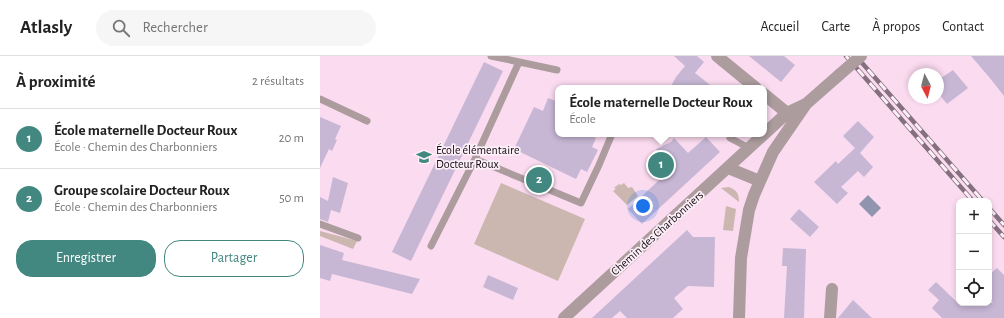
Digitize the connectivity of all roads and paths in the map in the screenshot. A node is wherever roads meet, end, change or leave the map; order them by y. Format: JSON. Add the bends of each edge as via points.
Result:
{"nodes":[{"id":1,"x":490,"y":56,"type":"edge"},
{"id":2,"x":717,"y":56,"type":"edge"},
{"id":3,"x":861,"y":56,"type":"edge"},
{"id":4,"x":520,"y":62,"type":"junction"},
{"id":5,"x":557,"y":70,"type":"dead end"},
{"id":6,"x":752,"y":85,"type":"edge"},
{"id":7,"x":767,"y":96,"type":"edge"},
{"id":8,"x":320,"y":99,"type":"edge"},
{"id":9,"x":806,"y":104,"type":"junction"},
{"id":10,"x":787,"y":113,"type":"junction"},
{"id":11,"x":367,"y":121,"type":"dead end"},
{"id":12,"x":767,"y":131,"type":"edge"},
{"id":13,"x":611,"y":137,"type":"edge"},
{"id":14,"x":761,"y":137,"type":"edge"},
{"id":15,"x":730,"y":138,"type":"dead end"},
{"id":16,"x":749,"y":148,"type":"junction"},
{"id":17,"x":475,"y":159,"type":"junction"},
{"id":18,"x":728,"y":168,"type":"junction"},
{"id":19,"x":760,"y":181,"type":"junction"},
{"id":20,"x":320,"y":224,"type":"edge"},
{"id":21,"x":358,"y":238,"type":"dead end"},
{"id":22,"x":431,"y":246,"type":"dead end"},
{"id":23,"x":832,"y":289,"type":"dead end"},
{"id":24,"x":564,"y":318,"type":"edge"},
{"id":25,"x":739,"y":318,"type":"edge"},
{"id":26,"x":830,"y":318,"type":"edge"}],
"edges":[{"from":1,"to":4,"type":"lane"},
{"from":2,"to":6,"type":"street"},
{"from":3,"to":9,"type":"street","bridge":true},
{"from":4,"to":5,"type":"lane"},
{"from":4,"to":17,"type":"lane"},
{"from":7,"to":10,"type":"street"},
{"from":8,"to":11,"type":"lane"},
{"from":9,"to":10,"type":"street","name":"Chemin des Charbonniers"},
{"from":9,"to":19,"type":"street","via":[[773,152]]},
{"from":10,"to":12,"type":"street","name":"Chemin des Charbonniers"},
{"from":13,"to":17,"type":"lane","via":[[581,203]]},
{"from":14,"to":16,"type":"street","name":"Chemin des Charbonniers"},
{"from":15,"to":16,"type":"lane"},
{"from":16,"to":18,"type":"street","name":"Chemin des Charbonniers"},
{"from":17,"to":22,"type":"lane"},
{"from":18,"to":19,"type":"street"},
{"from":18,"to":24,"type":"street","name":"Chemin des Charbonniers"},
{"from":19,"to":25,"type":"street","via":[[749,210],[741,258]]},
{"from":20,"to":21,"type":"lane"},
{"from":23,"to":26,"type":"street"}]}
